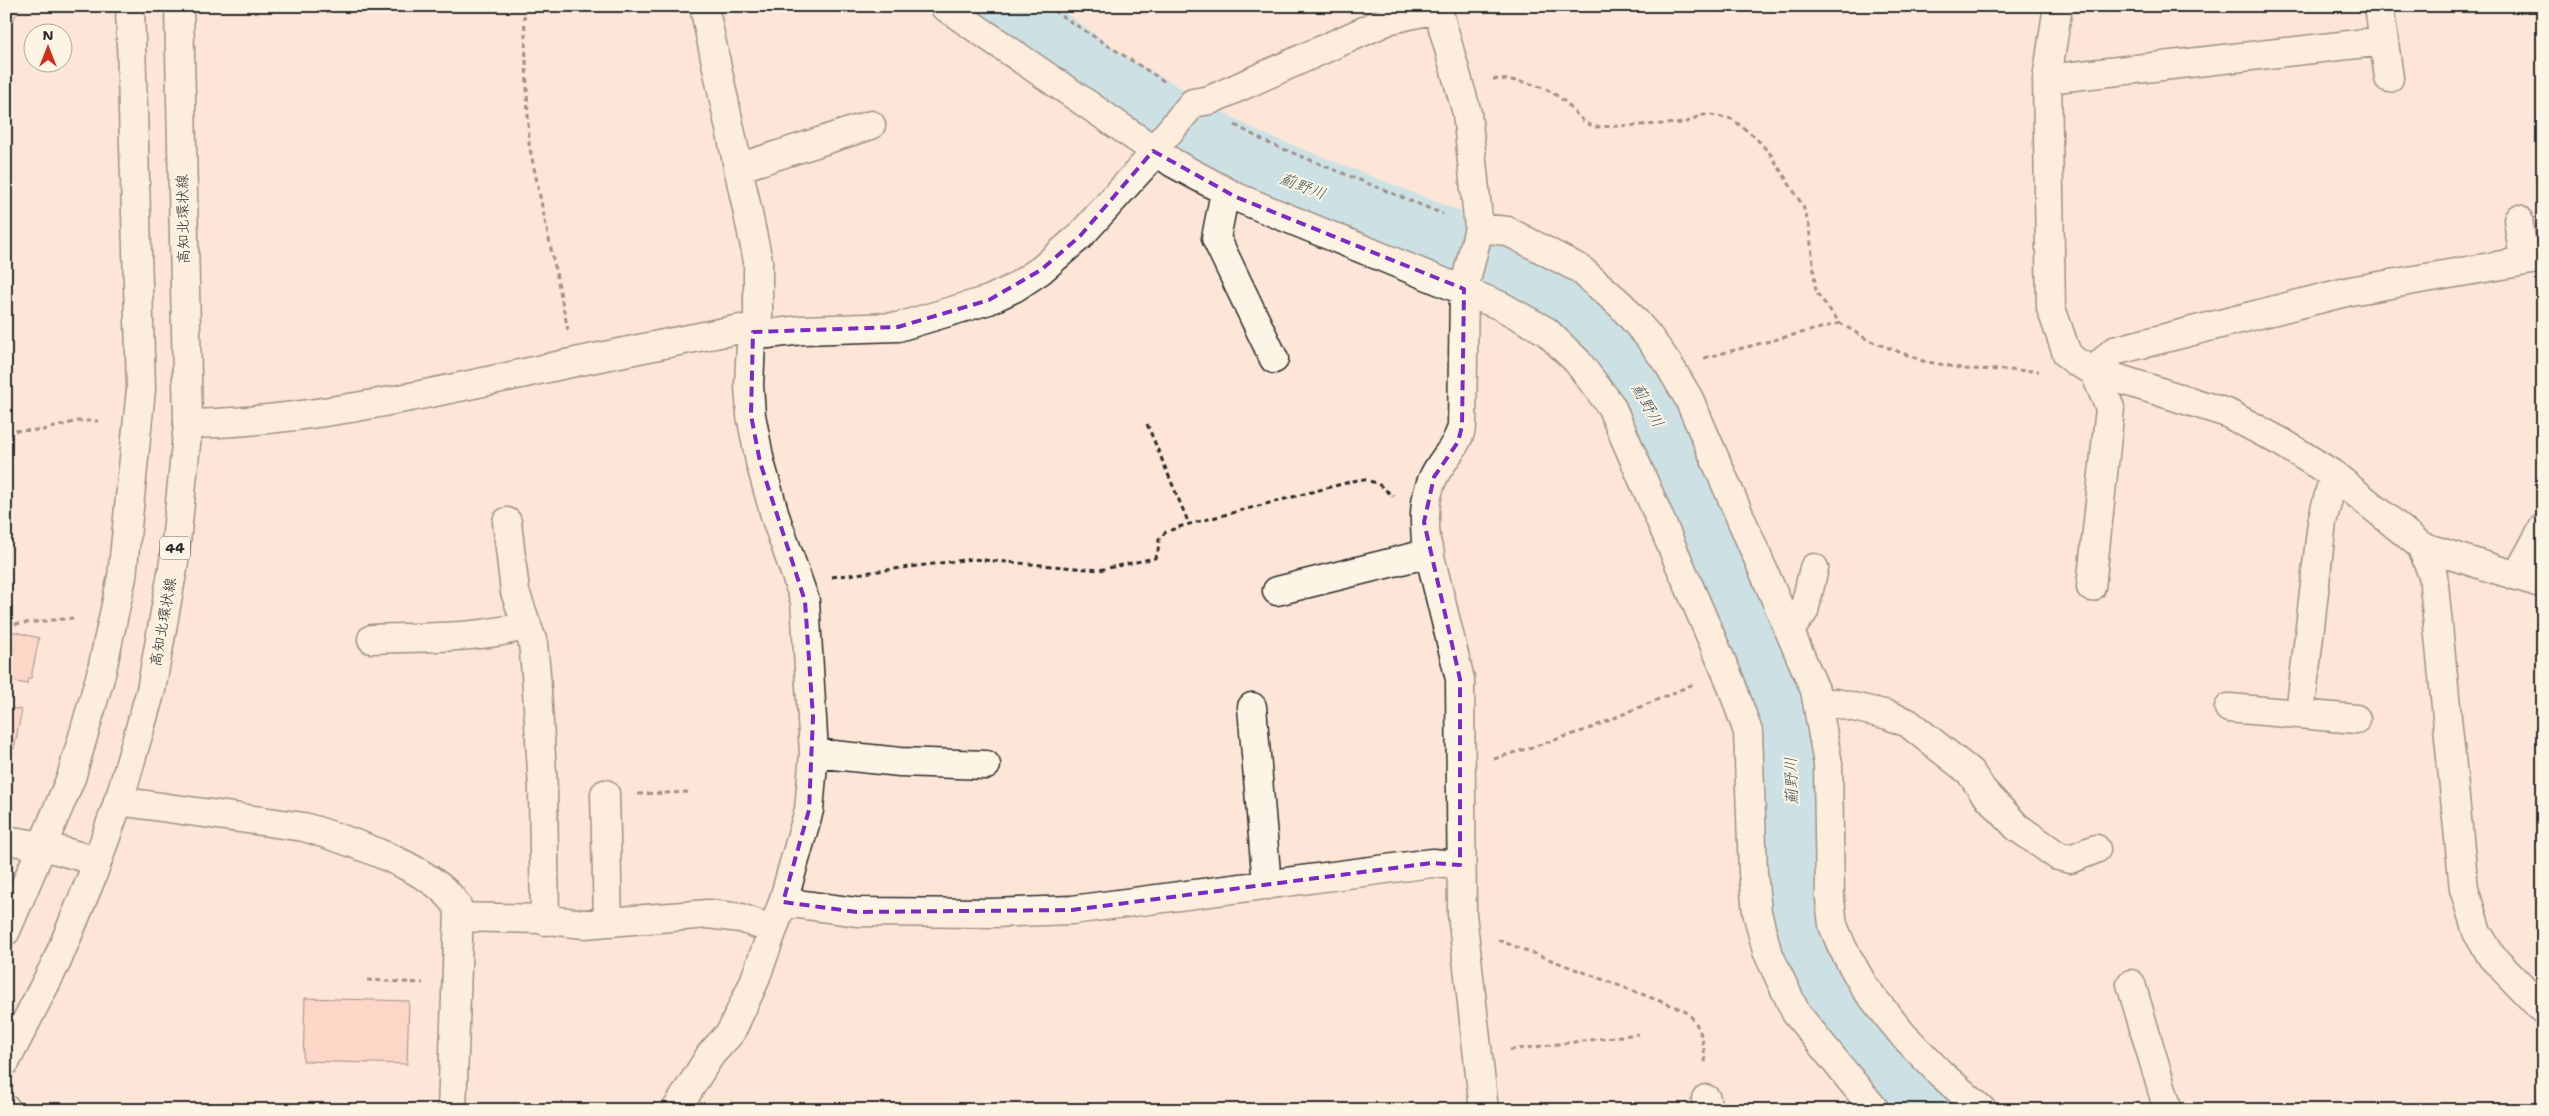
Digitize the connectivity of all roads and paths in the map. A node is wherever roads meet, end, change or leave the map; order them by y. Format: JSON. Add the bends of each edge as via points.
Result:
{"nodes":[{"id":1,"x":130,"y":6,"type":"edge"},
{"id":2,"x":178,"y":6,"type":"edge"},
{"id":3,"x":524,"y":6,"type":"edge"},
{"id":4,"x":704,"y":6,"type":"edge"},
{"id":5,"x":944,"y":6,"type":"edge"},
{"id":6,"x":1046,"y":6,"type":"edge"},
{"id":7,"x":2058,"y":6,"type":"edge"},
{"id":8,"x":2379,"y":6,"type":"edge"},
{"id":9,"x":1436,"y":7,"type":"edge"},
{"id":10,"x":2384,"y":41,"type":"junction"},
{"id":11,"x":2389,"y":78,"type":"dead end"},
{"id":12,"x":2047,"y":79,"type":"junction"},
{"id":13,"x":1459,"y":81,"type":"junction"},
{"id":14,"x":1193,"y":103,"type":"junction"},
{"id":15,"x":871,"y":125,"type":"dead end"},
{"id":16,"x":1153,"y":151,"type":"junction"},
{"id":17,"x":738,"y":168,"type":"junction"},
{"id":18,"x":1225,"y":192,"type":"junction"},
{"id":19,"x":2518,"y":219,"type":"dead end"},
{"id":20,"x":1479,"y":228,"type":"junction"},
{"id":21,"x":2533,"y":260,"type":"edge"},
{"id":22,"x":1464,"y":289,"type":"junction"},
{"id":23,"x":1840,"y":323,"type":"junction"},
{"id":24,"x":753,"y":332,"type":"junction"},
{"id":25,"x":1274,"y":360,"type":"dead end"},
{"id":26,"x":574,"y":362,"type":"junction"},
{"id":27,"x":1669,"y":364,"type":"junction"},
{"id":28,"x":2085,"y":367,"type":"junction"},
{"id":29,"x":98,"y":421,"type":"dead end"},
{"id":30,"x":188,"y":424,"type":"junction"},
{"id":31,"x":1147,"y":424,"type":"dead end"},
{"id":32,"x":6,"y":431,"type":"edge"},
{"id":33,"x":2334,"y":475,"type":"junction"},
{"id":34,"x":1396,"y":500,"type":"dead end"},
{"id":35,"x":507,"y":522,"type":"dead end"},
{"id":36,"x":1189,"y":524,"type":"junction"},
{"id":37,"x":2543,"y":528,"type":"edge"},
{"id":38,"x":2421,"y":546,"type":"junction"},
{"id":39,"x":1430,"y":553,"type":"junction"},
{"id":40,"x":1814,"y":568,"type":"dead end"},
{"id":41,"x":2517,"y":576,"type":"junction"},
{"id":42,"x":799,"y":581,"type":"junction"},
{"id":43,"x":2543,"y":584,"type":"edge"},
{"id":44,"x":2091,"y":587,"type":"dead end"},
{"id":45,"x":1277,"y":591,"type":"dead end"},
{"id":46,"x":74,"y":618,"type":"dead end"},
{"id":47,"x":6,"y":625,"type":"edge"},
{"id":48,"x":527,"y":625,"type":"junction"},
{"id":49,"x":1790,"y":630,"type":"junction"},
{"id":50,"x":372,"y":639,"type":"dead end"},
{"id":51,"x":1727,"y":673,"type":"junction"},
{"id":52,"x":1818,"y":703,"type":"junction"},
{"id":53,"x":1252,"y":707,"type":"dead end"},
{"id":54,"x":2229,"y":708,"type":"dead end"},
{"id":55,"x":2300,"y":714,"type":"junction"},
{"id":56,"x":2356,"y":719,"type":"dead end"},
{"id":57,"x":814,"y":753,"type":"junction"},
{"id":58,"x":986,"y":765,"type":"dead end"},
{"id":59,"x":1460,"y":770,"type":"junction"},
{"id":60,"x":691,"y":792,"type":"dead end"},
{"id":61,"x":605,"y":794,"type":"joint"},
{"id":62,"x":118,"y":801,"type":"junction"},
{"id":63,"x":6,"y":840,"type":"edge"},
{"id":64,"x":43,"y":846,"type":"junction"},
{"id":65,"x":2096,"y":849,"type":"dead end"},
{"id":66,"x":97,"y":861,"type":"junction"},
{"id":67,"x":1460,"y":865,"type":"junction"},
{"id":68,"x":1267,"y":885,"type":"junction"},
{"id":69,"x":784,"y":902,"type":"junction"},
{"id":70,"x":458,"y":917,"type":"junction"},
{"id":71,"x":545,"y":921,"type":"junction"},
{"id":72,"x":608,"y":922,"type":"junction"},
{"id":73,"x":1463,"y":927,"type":"junction"},
{"id":74,"x":773,"y":930,"type":"junction"},
{"id":75,"x":6,"y":931,"type":"edge"},
{"id":76,"x":367,"y":980,"type":"dead end"},
{"id":77,"x":456,"y":984,"type":"junction"},
{"id":78,"x":2130,"y":984,"type":"dead end"},
{"id":79,"x":2543,"y":1010,"type":"edge"},
{"id":80,"x":1638,"y":1034,"type":"dead end"},
{"id":81,"x":1477,"y":1054,"type":"junction"},
{"id":82,"x":6,"y":1060,"type":"edge"},
{"id":83,"x":1707,"y":1104,"type":"edge"},
{"id":84,"x":452,"y":1110,"type":"edge"},
{"id":85,"x":676,"y":1110,"type":"edge"},
{"id":86,"x":1484,"y":1110,"type":"edge"},
{"id":87,"x":1874,"y":1110,"type":"edge"},
{"id":88,"x":1982,"y":1110,"type":"edge"},
{"id":89,"x":2168,"y":1110,"type":"edge"}],
"edges":[{"from":1,"to":64,"type":"street","via":[[141,388],[134,474],[122,577],[102,674],[71,778]]},
{"from":2,"to":30,"type":"street","name":"高知北環状線","number":"44"},
{"from":3,"to":26,"type":"path","via":[[529,144]]},
{"from":4,"to":17,"type":"street"},
{"from":5,"to":16,"type":"street"},
{"from":6,"to":14,"type":"path","via":[[1184,94]]},
{"from":7,"to":12,"type":"street"},
{"from":8,"to":10,"type":"street"},
{"from":9,"to":13,"type":"street"},
{"from":9,"to":14,"type":"street","via":[[1392,19],[1210,100]]},
{"from":10,"to":11,"type":"street"},
{"from":10,"to":12,"type":"street"},
{"from":12,"to":28,"type":"street","via":[[2051,308],[2067,354]]},
{"from":13,"to":20,"type":"street","via":[[1467,113]]},
{"from":13,"to":23,"type":"path","via":[[1505,79],[1530,83],[1551,91],[1585,124],[1596,127],[1685,123],[1707,115],[1732,119],[1771,155],[1803,206],[1809,226],[1816,292]]},
{"from":14,"to":16,"type":"street"},
{"from":14,"to":20,"type":"path","via":[[1266,142]]},
{"from":15,"to":17,"type":"street"},
{"from":16,"to":18,"type":"street"},
{"from":16,"to":24,"type":"street","via":[[1127,186],[1080,236],[1041,270],[989,300],[898,327],[768,334]]},
{"from":17,"to":24,"type":"street","via":[[758,261],[758,318]]},
{"from":18,"to":22,"type":"street","via":[[1356,248]]},
{"from":18,"to":25,"type":"street","via":[[1216,238]]},
{"from":19,"to":21,"type":"street"},
{"from":20,"to":22,"type":"street"},
{"from":20,"to":27,"type":"street","via":[[1507,231],[1580,269],[1621,305]]},
{"from":21,"to":28,"type":"street","via":[[2350,291],[2114,351]]},
{"from":22,"to":39,"type":"street","via":[[1462,426],[1458,442],[1434,477],[1425,505],[1425,531]]},
{"from":22,"to":51,"type":"street","via":[[1546,331],[1577,361],[1611,406]]},
{"from":23,"to":27,"type":"path","via":[[1684,363]]},
{"from":23,"to":28,"type":"path","via":[[1890,350],[1942,366],[2050,372]]},
{"from":24,"to":26,"type":"street","via":[[740,328]]},
{"from":24,"to":42,"type":"street","via":[[749,385],[751,415],[776,519]]},
{"from":26,"to":30,"type":"street","via":[[418,396],[324,412],[221,424]]},
{"from":27,"to":49,"type":"street","via":[[1689,399]]},
{"from":28,"to":33,"type":"street","via":[[2227,413]]},
{"from":28,"to":44,"type":"street","via":[[2110,408]]},
{"from":29,"to":32,"type":"path","via":[[78,421],[43,430]]},
{"from":30,"to":62,"type":"street","name":"高知北環状線","number":"44","via":[[174,562],[161,638],[151,690]]},
{"from":31,"to":36,"type":"path"},
{"from":33,"to":38,"type":"street"},
{"from":33,"to":55,"type":"street","via":[[2322,522]]},
{"from":34,"to":36,"type":"path","via":[[1392,493],[1377,483],[1361,479]]},
{"from":35,"to":48,"type":"street","via":[[514,592]]},
{"from":36,"to":42,"type":"path","via":[[1166,532],[1159,539],[1155,558],[1099,570],[972,559]]},
{"from":37,"to":41,"type":"street"},
{"from":38,"to":41,"type":"street"},
{"from":38,"to":79,"type":"street","via":[[2433,575],[2464,889],[2477,932],[2492,956]]},
{"from":39,"to":45,"type":"street"},
{"from":39,"to":59,"type":"street","via":[[1460,679]]},
{"from":40,"to":49,"type":"street","via":[[1804,611]]},
{"from":41,"to":43,"type":"street"},
{"from":42,"to":57,"type":"street","via":[[805,601]]},
{"from":46,"to":47,"type":"path"},
{"from":48,"to":50,"type":"street","via":[[455,635]]},
{"from":48,"to":71,"type":"street","via":[[536,674]]},
{"from":49,"to":52,"type":"street"},
{"from":51,"to":59,"type":"path","via":[[1673,692],[1586,730]]},
{"from":51,"to":87,"type":"street","via":[[1748,732],[1753,873],[1757,912],[1767,951],[1796,1013]]},
{"from":52,"to":65,"type":"street","via":[[1836,703],[1908,723],[1970,772],[2017,827],[2058,856],[2070,859]]},
{"from":52,"to":88,"type":"street","via":[[1828,764],[1833,925],[1865,988],[1903,1036]]},
{"from":53,"to":68,"type":"street"},
{"from":54,"to":55,"type":"street"},
{"from":55,"to":56,"type":"street"},
{"from":57,"to":58,"type":"street","via":[[900,762]]},
{"from":57,"to":69,"type":"street","via":[[809,810]]},
{"from":59,"to":67,"type":"street"},
{"from":60,"to":61,"type":"path"},
{"from":61,"to":72,"type":"street"},
{"from":62,"to":66,"type":"street","name":"高知北環状線","number":"44"},
{"from":62,"to":70,"type":"street","via":[[304,827],[332,835],[418,873],[455,900]]},
{"from":63,"to":64,"type":"street"},
{"from":64,"to":66,"type":"street"},
{"from":64,"to":75,"type":"street"},
{"from":66,"to":82,"type":"street","name":"高知北環状線","number":"44","via":[[57,961]]},
{"from":67,"to":68,"type":"street","via":[[1432,863]]},
{"from":67,"to":73,"type":"street"},
{"from":68,"to":69,"type":"street","via":[[1072,910],[993,913],[857,912]]},
{"from":69,"to":74,"type":"street"},
{"from":70,"to":71,"type":"street"},
{"from":70,"to":77,"type":"street"},
{"from":71,"to":72,"type":"street"},
{"from":72,"to":74,"type":"street","via":[[708,914],[741,918]]},
{"from":73,"to":81,"type":"street"},
{"from":73,"to":83,"type":"path","via":[[1684,1010],[1695,1018],[1701,1032]]},
{"from":74,"to":85,"type":"street","via":[[731,1032],[711,1054]]},
{"from":76,"to":77,"type":"path"},
{"from":77,"to":84,"type":"street"},
{"from":78,"to":89,"type":"street"},
{"from":80,"to":81,"type":"path"},
{"from":81,"to":86,"type":"street"}]}
